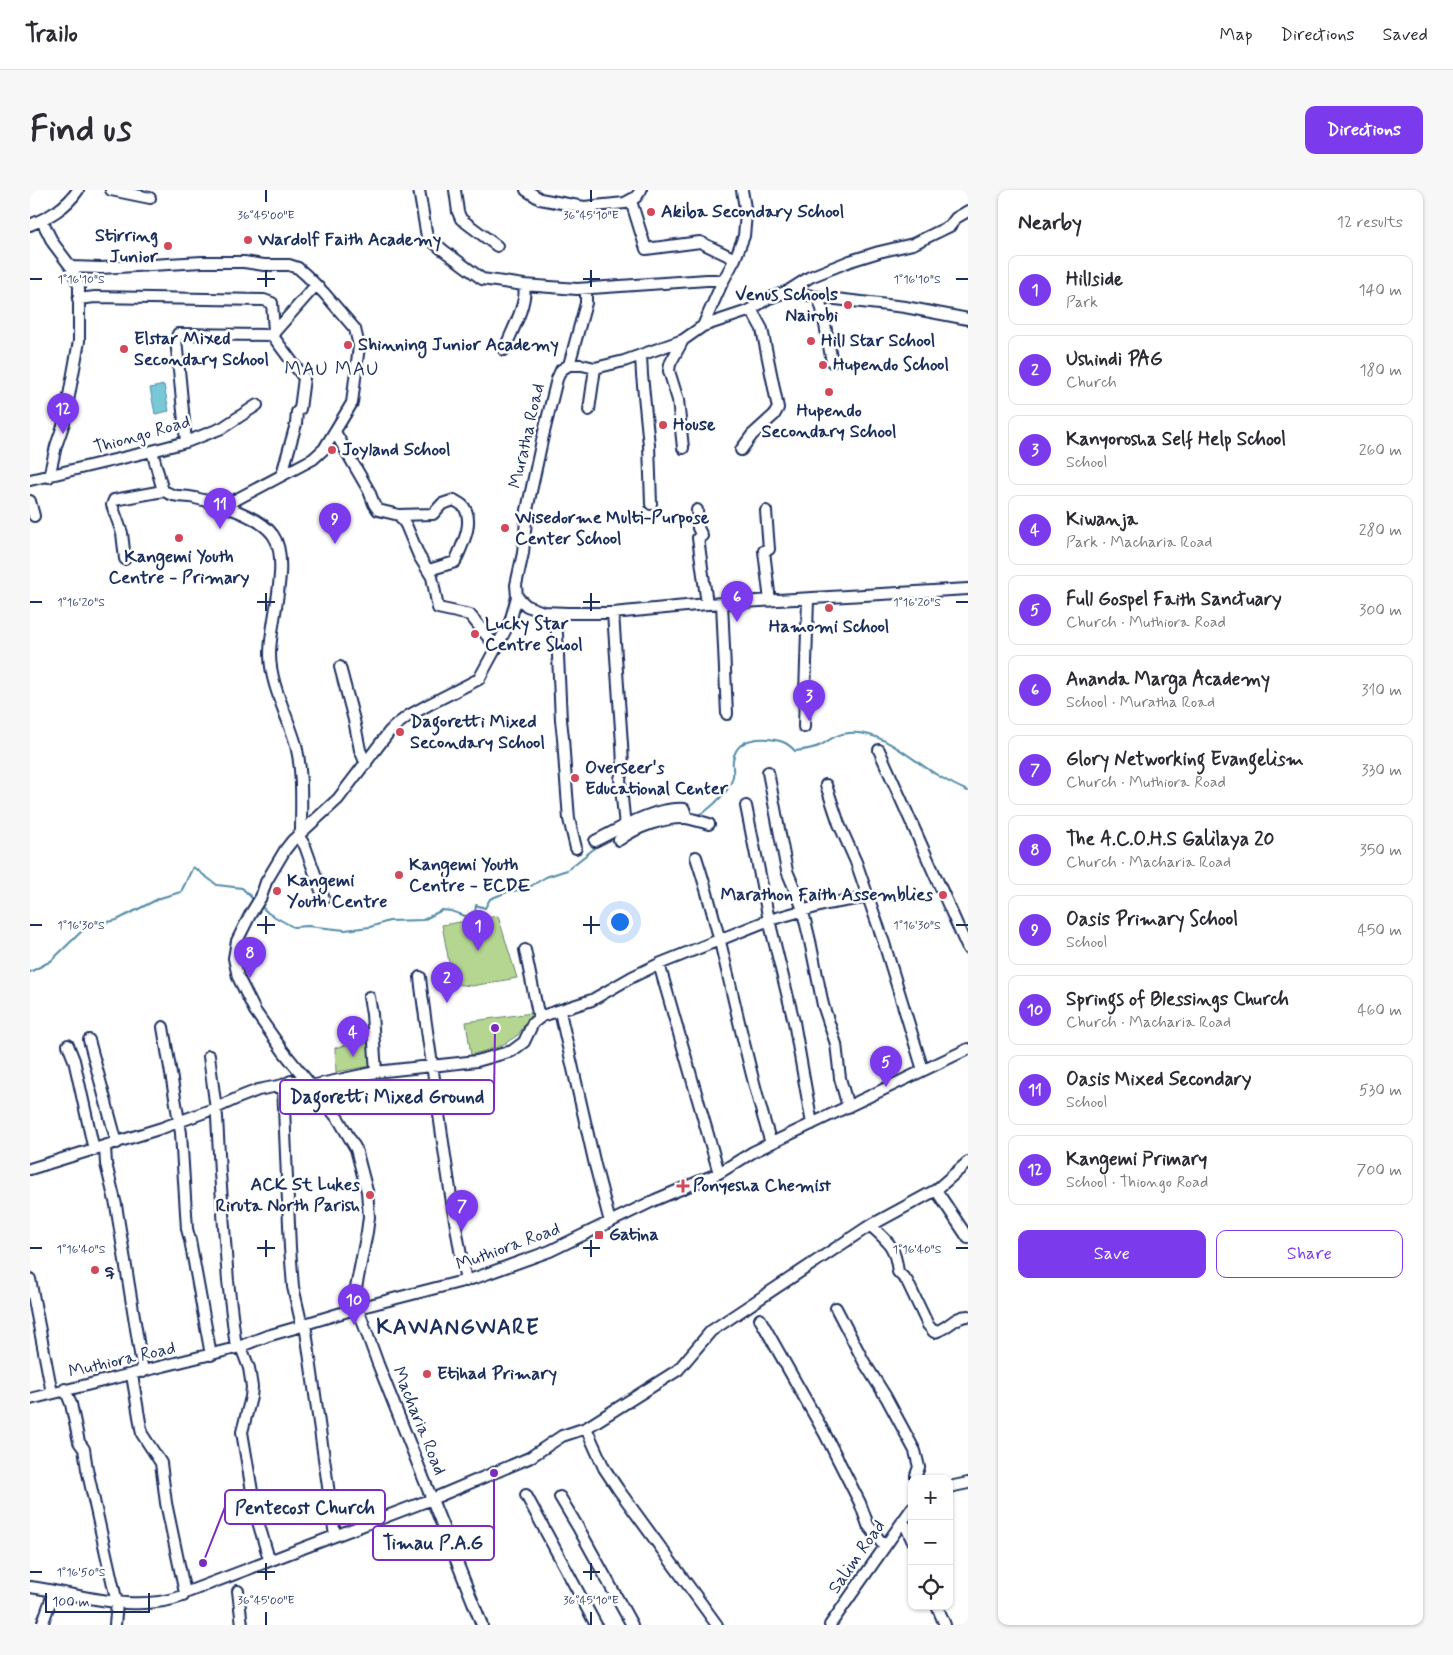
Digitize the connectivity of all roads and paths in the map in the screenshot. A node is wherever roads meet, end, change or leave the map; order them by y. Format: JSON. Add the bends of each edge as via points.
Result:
{"nodes":[{"id":1,"x":78,"y":190,"type":"edge"},
{"id":2,"x":111,"y":190,"type":"edge"},
{"id":3,"x":419,"y":190,"type":"edge"},
{"id":4,"x":455,"y":190,"type":"edge"},
{"id":5,"x":526,"y":190,"type":"edge"},
{"id":6,"x":641,"y":190,"type":"edge"},
{"id":7,"x":742,"y":190,"type":"edge"},
{"id":8,"x":150,"y":198,"type":"dead end"},
{"id":9,"x":631,"y":201,"type":"junction"},
{"id":10,"x":968,"y":211,"type":"edge"},
{"id":11,"x":42,"y":220,"type":"junction"},
{"id":12,"x":30,"y":225,"type":"edge"},
{"id":13,"x":497,"y":246,"type":"dead end"},
{"id":14,"x":735,"y":259,"type":"junction"},
{"id":15,"x":70,"y":267,"type":"junction"},
{"id":16,"x":722,"y":284,"type":"junction"},
{"id":17,"x":316,"y":285,"type":"junction"},
{"id":18,"x":524,"y":285,"type":"junction"},
{"id":19,"x":586,"y":289,"type":"junction"},
{"id":20,"x":788,"y":291,"type":"junction"},
{"id":21,"x":818,"y":297,"type":"junction"},
{"id":22,"x":78,"y":299,"type":"junction"},
{"id":23,"x":751,"y":309,"type":"junction"},
{"id":24,"x":968,"y":319,"type":"edge"},
{"id":25,"x":702,"y":326,"type":"junction"},
{"id":26,"x":273,"y":333,"type":"junction"},
{"id":27,"x":684,"y":340,"type":"junction"},
{"id":28,"x":504,"y":350,"type":"dead end"},
{"id":29,"x":641,"y":354,"type":"junction"},
{"id":30,"x":832,"y":362,"type":"dead end"},
{"id":31,"x":569,"y":365,"type":"junction"},
{"id":32,"x":595,"y":368,"type":"junction"},
{"id":33,"x":257,"y":405,"type":"dead end"},
{"id":34,"x":589,"y":410,"type":"dead end"},
{"id":35,"x":335,"y":432,"type":"junction"},
{"id":36,"x":186,"y":442,"type":"junction"},
{"id":37,"x":683,"y":448,"type":"dead end"},
{"id":38,"x":742,"y":450,"type":"dead end"},
{"id":39,"x":152,"y":452,"type":"junction"},
{"id":40,"x":282,"y":474,"type":"junction"},
{"id":41,"x":49,"y":477,"type":"junction"},
{"id":42,"x":30,"y":480,"type":"edge"},
{"id":43,"x":163,"y":491,"type":"junction"},
{"id":44,"x":30,"y":501,"type":"edge"},
{"id":45,"x":651,"y":504,"type":"dead end"},
{"id":46,"x":222,"y":507,"type":"junction"},
{"id":47,"x":697,"y":510,"type":"dead end"},
{"id":48,"x":766,"y":511,"type":"dead end"},
{"id":49,"x":399,"y":515,"type":"junction"},
{"id":50,"x":34,"y":516,"type":"dead end"},
{"id":51,"x":125,"y":558,"type":"dead end"},
{"id":52,"x":429,"y":570,"type":"junction"},
{"id":53,"x":968,"y":589,"type":"edge"},
{"id":54,"x":517,"y":597,"type":"junction"},
{"id":55,"x":808,"y":599,"type":"junction"},
{"id":56,"x":770,"y":601,"type":"junction"},
{"id":57,"x":722,"y":603,"type":"junction"},
{"id":58,"x":707,"y":604,"type":"junction"},
{"id":59,"x":613,"y":612,"type":"junction"},
{"id":60,"x":556,"y":614,"type":"junction"},
{"id":61,"x":497,"y":648,"type":"junction"},
{"id":62,"x":340,"y":667,"type":"dead end"},
{"id":63,"x":727,"y":714,"type":"dead end"},
{"id":64,"x":804,"y":727,"type":"dead end"},
{"id":65,"x":879,"y":750,"type":"dead end"},
{"id":66,"x":366,"y":764,"type":"junction"},
{"id":67,"x":768,"y":772,"type":"dead end"},
{"id":68,"x":826,"y":786,"type":"dead end"},
{"id":69,"x":746,"y":806,"type":"dead end"},
{"id":70,"x":709,"y":824,"type":"dead end"},
{"id":71,"x":623,"y":832,"type":"junction"},
{"id":72,"x":299,"y":834,"type":"junction"},
{"id":73,"x":595,"y":841,"type":"dead end"},
{"id":74,"x":576,"y":848,"type":"dead end"},
{"id":75,"x":696,"y":857,"type":"dead end"},
{"id":76,"x":868,"y":897,"type":"junction"},
{"id":77,"x":324,"y":899,"type":"dead end"},
{"id":78,"x":802,"y":911,"type":"junction"},
{"id":79,"x":769,"y":920,"type":"junction"},
{"id":80,"x":720,"y":940,"type":"junction"},
{"id":81,"x":968,"y":949,"type":"edge"},
{"id":82,"x":525,"y":950,"type":"dead end"},
{"id":83,"x":659,"y":964,"type":"junction"},
{"id":84,"x":420,"y":977,"type":"dead end"},
{"id":85,"x":369,"y":998,"type":"dead end"},
{"id":86,"x":560,"y":1012,"type":"junction"},
{"id":87,"x":539,"y":1018,"type":"junction"},
{"id":88,"x":164,"y":1027,"type":"dead end"},
{"id":89,"x":89,"y":1040,"type":"dead end"},
{"id":90,"x":68,"y":1045,"type":"dead end"},
{"id":91,"x":968,"y":1049,"type":"edge"},
{"id":92,"x":209,"y":1056,"type":"dead end"},
{"id":93,"x":433,"y":1066,"type":"junction"},
{"id":94,"x":923,"y":1070,"type":"junction"},
{"id":95,"x":376,"y":1072,"type":"junction"},
{"id":96,"x":309,"y":1083,"type":"junction"},
{"id":97,"x":283,"y":1085,"type":"junction"},
{"id":98,"x":848,"y":1107,"type":"junction"},
{"id":99,"x":216,"y":1108,"type":"junction"},
{"id":100,"x":180,"y":1122,"type":"junction"},
{"id":101,"x":812,"y":1124,"type":"junction"},
{"id":102,"x":117,"y":1143,"type":"junction"},
{"id":103,"x":771,"y":1143,"type":"junction"},
{"id":104,"x":106,"y":1147,"type":"junction"},
{"id":105,"x":94,"y":1150,"type":"junction"},
{"id":106,"x":968,"y":1162,"type":"edge"},
{"id":107,"x":30,"y":1169,"type":"edge"},
{"id":108,"x":719,"y":1174,"type":"junction"},
{"id":109,"x":936,"y":1190,"type":"junction"},
{"id":110,"x":610,"y":1222,"type":"junction"},
{"id":111,"x":871,"y":1226,"type":"junction"},
{"id":112,"x":968,"y":1238,"type":"edge"},
{"id":113,"x":30,"y":1279,"type":"edge"},
{"id":114,"x":466,"y":1281,"type":"junction"},
{"id":115,"x":358,"y":1308,"type":"junction"},
{"id":116,"x":836,"y":1308,"type":"dead end"},
{"id":117,"x":968,"y":1316,"type":"edge"},
{"id":118,"x":760,"y":1320,"type":"dead end"},
{"id":119,"x":303,"y":1325,"type":"junction"},
{"id":120,"x":239,"y":1348,"type":"junction"},
{"id":121,"x":211,"y":1355,"type":"junction"},
{"id":122,"x":143,"y":1372,"type":"junction"},
{"id":123,"x":132,"y":1375,"type":"junction"},
{"id":124,"x":65,"y":1389,"type":"junction"},
{"id":125,"x":52,"y":1393,"type":"junction"},
{"id":126,"x":30,"y":1399,"type":"edge"},
{"id":127,"x":586,"y":1428,"type":"junction"},
{"id":128,"x":916,"y":1475,"type":"edge"},
{"id":129,"x":968,"y":1483,"type":"edge"},
{"id":130,"x":953,"y":1486,"type":"edge"},
{"id":131,"x":526,"y":1495,"type":"dead end"},
{"id":132,"x":560,"y":1497,"type":"dead end"},
{"id":133,"x":432,"y":1499,"type":"junction"},
{"id":134,"x":908,"y":1513,"type":"edge"},
{"id":135,"x":903,"y":1520,"type":"junction"},
{"id":136,"x":908,"y":1531,"type":"edge"},
{"id":137,"x":335,"y":1536,"type":"junction"},
{"id":138,"x":884,"y":1546,"type":"junction"},
{"id":139,"x":269,"y":1560,"type":"junction"},
{"id":140,"x":30,"y":1588,"type":"edge"},
{"id":141,"x":238,"y":1591,"type":"dead end"},
{"id":142,"x":54,"y":1592,"type":"junction"},
{"id":143,"x":185,"y":1593,"type":"junction"},
{"id":144,"x":117,"y":1603,"type":"junction"},
{"id":145,"x":939,"y":1610,"type":"edge"},
{"id":146,"x":832,"y":1624,"type":"edge"},
{"id":147,"x":42,"y":1625,"type":"edge"},
{"id":148,"x":115,"y":1625,"type":"edge"},
{"id":149,"x":242,"y":1625,"type":"edge"},
{"id":150,"x":482,"y":1625,"type":"edge"},
{"id":151,"x":596,"y":1625,"type":"edge"},
{"id":152,"x":632,"y":1625,"type":"edge"},
{"id":153,"x":717,"y":1625,"type":"edge"},
{"id":154,"x":945,"y":1625,"type":"edge"}],
"edges":[{"from":1,"to":11,"type":"street","via":[[70,202]]},
{"from":2,"to":8,"type":"street"},
{"from":3,"to":18,"type":"street","via":[[427,236],[433,242],[482,279]]},
{"from":4,"to":13,"type":"street","via":[[461,219]]},
{"from":5,"to":9,"type":"street","via":[[540,200],[574,206],[597,207]]},
{"from":6,"to":9,"type":"street"},
{"from":7,"to":14,"type":"street","via":[[746,214],[744,236]]},
{"from":9,"to":14,"type":"street","via":[[646,249],[700,242]]},
{"from":10,"to":20,"type":"street","via":[[950,226],[913,244],[850,261],[810,277]]},
{"from":11,"to":12,"type":"street"},
{"from":11,"to":15,"type":"street"},
{"from":14,"to":16,"type":"street"},
{"from":15,"to":17,"type":"street","via":[[111,268],[202,262],[289,265],[298,268]]},
{"from":15,"to":22,"type":"street","via":[[80,286]]},
{"from":16,"to":19,"type":"street","via":[[716,280],[689,280]]},
{"from":16,"to":25,"type":"street"},
{"from":17,"to":26,"type":"street"},
{"from":17,"to":35,"type":"street","via":[[353,327],[358,338],[352,403]]},
{"from":18,"to":19,"type":"street"},
{"from":18,"to":28,"type":"street","via":[[518,315]]},
{"from":19,"to":31,"type":"street","name":"Muratha Road","via":[[586,302]]},
{"from":20,"to":21,"type":"street"},
{"from":20,"to":23,"type":"street"},
{"from":21,"to":24,"type":"street"},
{"from":21,"to":30,"type":"street"},
{"from":22,"to":26,"type":"street","via":[[264,300],[272,304]]},
{"from":22,"to":41,"type":"street","via":[[79,341],[64,422]]},
{"from":23,"to":25,"type":"street"},
{"from":23,"to":38,"type":"street","via":[[762,329],[778,408]]},
{"from":25,"to":27,"type":"street"},
{"from":26,"to":36,"type":"street","via":[[178,334]]},
{"from":26,"to":40,"type":"street","via":[[304,378],[300,409]]},
{"from":27,"to":29,"type":"street"},
{"from":27,"to":37,"type":"street","via":[[669,371],[678,400]]},
{"from":29,"to":32,"type":"street"},
{"from":29,"to":45,"type":"street"},
{"from":31,"to":32,"type":"street"},
{"from":31,"to":54,"type":"street","name":"Muratha Road","via":[[561,370],[557,379],[543,436],[527,510]]},
{"from":32,"to":34,"type":"street"},
{"from":33,"to":36,"type":"street","name":"Thiongo Road","via":[[222,428]]},
{"from":35,"to":40,"type":"street","via":[[313,459]]},
{"from":35,"to":49,"type":"street","via":[[378,510]]},
{"from":36,"to":39,"type":"street","name":"Thiongo Road"},
{"from":39,"to":41,"type":"street","name":"Thiongo Road"},
{"from":39,"to":43,"type":"street"},
{"from":40,"to":46,"type":"street"},
{"from":41,"to":42,"type":"street","name":"Thiongo Road"},
{"from":43,"to":46,"type":"street"},
{"from":43,"to":51,"type":"street","via":[[114,500],[112,505],[122,533]]},
{"from":44,"to":50,"type":"street"},
{"from":46,"to":72,"type":"street","via":[[262,525],[279,545],[281,565],[270,655],[301,772]]},
{"from":47,"to":58,"type":"street"},
{"from":48,"to":56,"type":"street","via":[[769,549],[764,551]]},
{"from":49,"to":52,"type":"street"},
{"from":49,"to":52,"type":"street","via":[[433,514],[442,504],[454,500],[463,506],[468,516],[466,536],[455,562]]},
{"from":52,"to":61,"type":"street","via":[[438,608],[470,615]]},
{"from":53,"to":55,"type":"street"},
{"from":54,"to":60,"type":"street","via":[[527,606]]},
{"from":54,"to":61,"type":"street","name":"Muratha Road","via":[[510,622]]},
{"from":55,"to":56,"type":"street"},
{"from":55,"to":64,"type":"street"},
{"from":56,"to":57,"type":"street"},
{"from":57,"to":58,"type":"street"},
{"from":57,"to":63,"type":"street"},
{"from":58,"to":59,"type":"street"},
{"from":59,"to":60,"type":"street"},
{"from":59,"to":71,"type":"street","via":[[622,744]]},
{"from":60,"to":74,"type":"street","via":[[569,819]]},
{"from":61,"to":66,"type":"street","name":"Muratha Road","via":[[479,678],[408,716],[389,732]]},
{"from":62,"to":66,"type":"street"},
{"from":65,"to":81,"type":"street"},
{"from":66,"to":72,"type":"street","name":"Muratha Road","via":[[338,799]]},
{"from":67,"to":78,"type":"street","via":[[787,872]]},
{"from":68,"to":76,"type":"street"},
{"from":69,"to":79,"type":"street"},
{"from":70,"to":71,"type":"street","via":[[674,809],[653,814]]},
{"from":71,"to":73,"type":"street"},
{"from":72,"to":77,"type":"street"},
{"from":72,"to":96,"type":"street","name":"Macharia Road","via":[[266,882],[262,897],[237,941],[234,958],[238,977],[255,1011]]},
{"from":75,"to":80,"type":"street"},
{"from":76,"to":78,"type":"street"},
{"from":76,"to":94,"type":"street"},
{"from":78,"to":79,"type":"street"},
{"from":78,"to":98,"type":"street","via":[[823,1005],[836,1044]]},
{"from":79,"to":80,"type":"street"},
{"from":79,"to":101,"type":"street","via":[[794,1022]]},
{"from":80,"to":83,"type":"street"},
{"from":80,"to":103,"type":"street","via":[[738,1023]]},
{"from":82,"to":87,"type":"street"},
{"from":83,"to":86,"type":"street","via":[[592,1000]]},
{"from":83,"to":108,"type":"street"},
{"from":84,"to":93,"type":"street"},
{"from":85,"to":95,"type":"street"},
{"from":86,"to":87,"type":"street"},
{"from":86,"to":110,"type":"street"},
{"from":87,"to":93,"type":"street","via":[[524,1042],[512,1050],[477,1061]]},
{"from":88,"to":100,"type":"street"},
{"from":89,"to":102,"type":"street"},
{"from":90,"to":105,"type":"street"},
{"from":91,"to":94,"type":"street","name":"Muthiora Road"},
{"from":92,"to":99,"type":"street"},
{"from":93,"to":95,"type":"street"},
{"from":93,"to":114,"type":"street","via":[[450,1194]]},
{"from":94,"to":98,"type":"street","name":"Muthiora Road"},
{"from":95,"to":96,"type":"street"},
{"from":96,"to":97,"type":"street","via":[[291,1081]]},
{"from":96,"to":115,"type":"street","name":"Macharia Road","via":[[339,1120],[356,1150],[367,1192],[369,1217],[355,1295]]},
{"from":97,"to":99,"type":"street","via":[[258,1090]]},
{"from":97,"to":119,"type":"street","via":[[290,1248]]},
{"from":98,"to":101,"type":"street","name":"Muthiora Road"},
{"from":99,"to":100,"type":"street"},
{"from":99,"to":120,"type":"street","via":[[228,1281]]},
{"from":100,"to":102,"type":"street"},
{"from":100,"to":121,"type":"street","via":[[187,1229]]},
{"from":101,"to":103,"type":"street","name":"Muthiora Road"},
{"from":102,"to":104,"type":"street"},
{"from":103,"to":108,"type":"street","name":"Muthiora Road"},
{"from":104,"to":105,"type":"street"},
{"from":104,"to":122,"type":"street","via":[[106,1164],[116,1205]]},
{"from":105,"to":107,"type":"street"},
{"from":106,"to":109,"type":"street"},
{"from":108,"to":110,"type":"street","name":"Muthiora Road"},
{"from":109,"to":111,"type":"street"},
{"from":109,"to":112,"type":"street"},
{"from":110,"to":114,"type":"street","name":"Muthiora Road","via":[[550,1251]]},
{"from":111,"to":117,"type":"street","via":[[886,1239],[896,1254],[898,1272],[907,1281],[934,1332],[942,1330],[958,1317]]},
{"from":111,"to":127,"type":"street","via":[[710,1331],[678,1370]]},
{"from":113,"to":125,"type":"street"},
{"from":114,"to":115,"type":"street","name":"Muthiora Road"},
{"from":115,"to":119,"type":"street","name":"Muthiora Road"},
{"from":115,"to":133,"type":"street","name":"Macharia Road"},
{"from":116,"to":128,"type":"street","via":[[915,1451],[919,1467]]},
{"from":118,"to":138,"type":"street","via":[[825,1434],[868,1525]]},
{"from":119,"to":120,"type":"street","name":"Muthiora Road"},
{"from":119,"to":137,"type":"street"},
{"from":120,"to":121,"type":"street","name":"Muthiora Road"},
{"from":120,"to":139,"type":"street","via":[[249,1368],[252,1387],[242,1432],[256,1515]]},
{"from":121,"to":122,"type":"street","name":"Muthiora Road"},
{"from":122,"to":123,"type":"street","name":"Muthiora Road"},
{"from":123,"to":124,"type":"street","name":"Muthiora Road"},
{"from":123,"to":143,"type":"street","via":[[142,1434],[161,1463]]},
{"from":124,"to":125,"type":"street","name":"Muthiora Road"},
{"from":124,"to":144,"type":"street","via":[[84,1450]]},
{"from":125,"to":126,"type":"street","name":"Muthiora Road"},
{"from":127,"to":133,"type":"street","via":[[562,1436],[529,1458]]},
{"from":127,"to":153,"type":"street","via":[[608,1475]]},
{"from":129,"to":130,"type":"street"},
{"from":131,"to":151,"type":"street"},
{"from":132,"to":152,"type":"street"},
{"from":133,"to":137,"type":"street"},
{"from":133,"to":150,"type":"street","name":"Macharia Road"},
{"from":134,"to":135,"type":"street","name":"Salim Road"},
{"from":135,"to":136,"type":"street"},
{"from":135,"to":138,"type":"street","name":"Salim Road"},
{"from":137,"to":139,"type":"street"},
{"from":138,"to":146,"type":"street","name":"Salim Road"},
{"from":139,"to":143,"type":"street"},
{"from":140,"to":142,"type":"street"},
{"from":141,"to":149,"type":"street"},
{"from":142,"to":144,"type":"street"},
{"from":142,"to":147,"type":"street"},
{"from":143,"to":144,"type":"street","via":[[169,1601]]},
{"from":144,"to":148,"type":"street"},
{"from":145,"to":154,"type":"street"}]}
